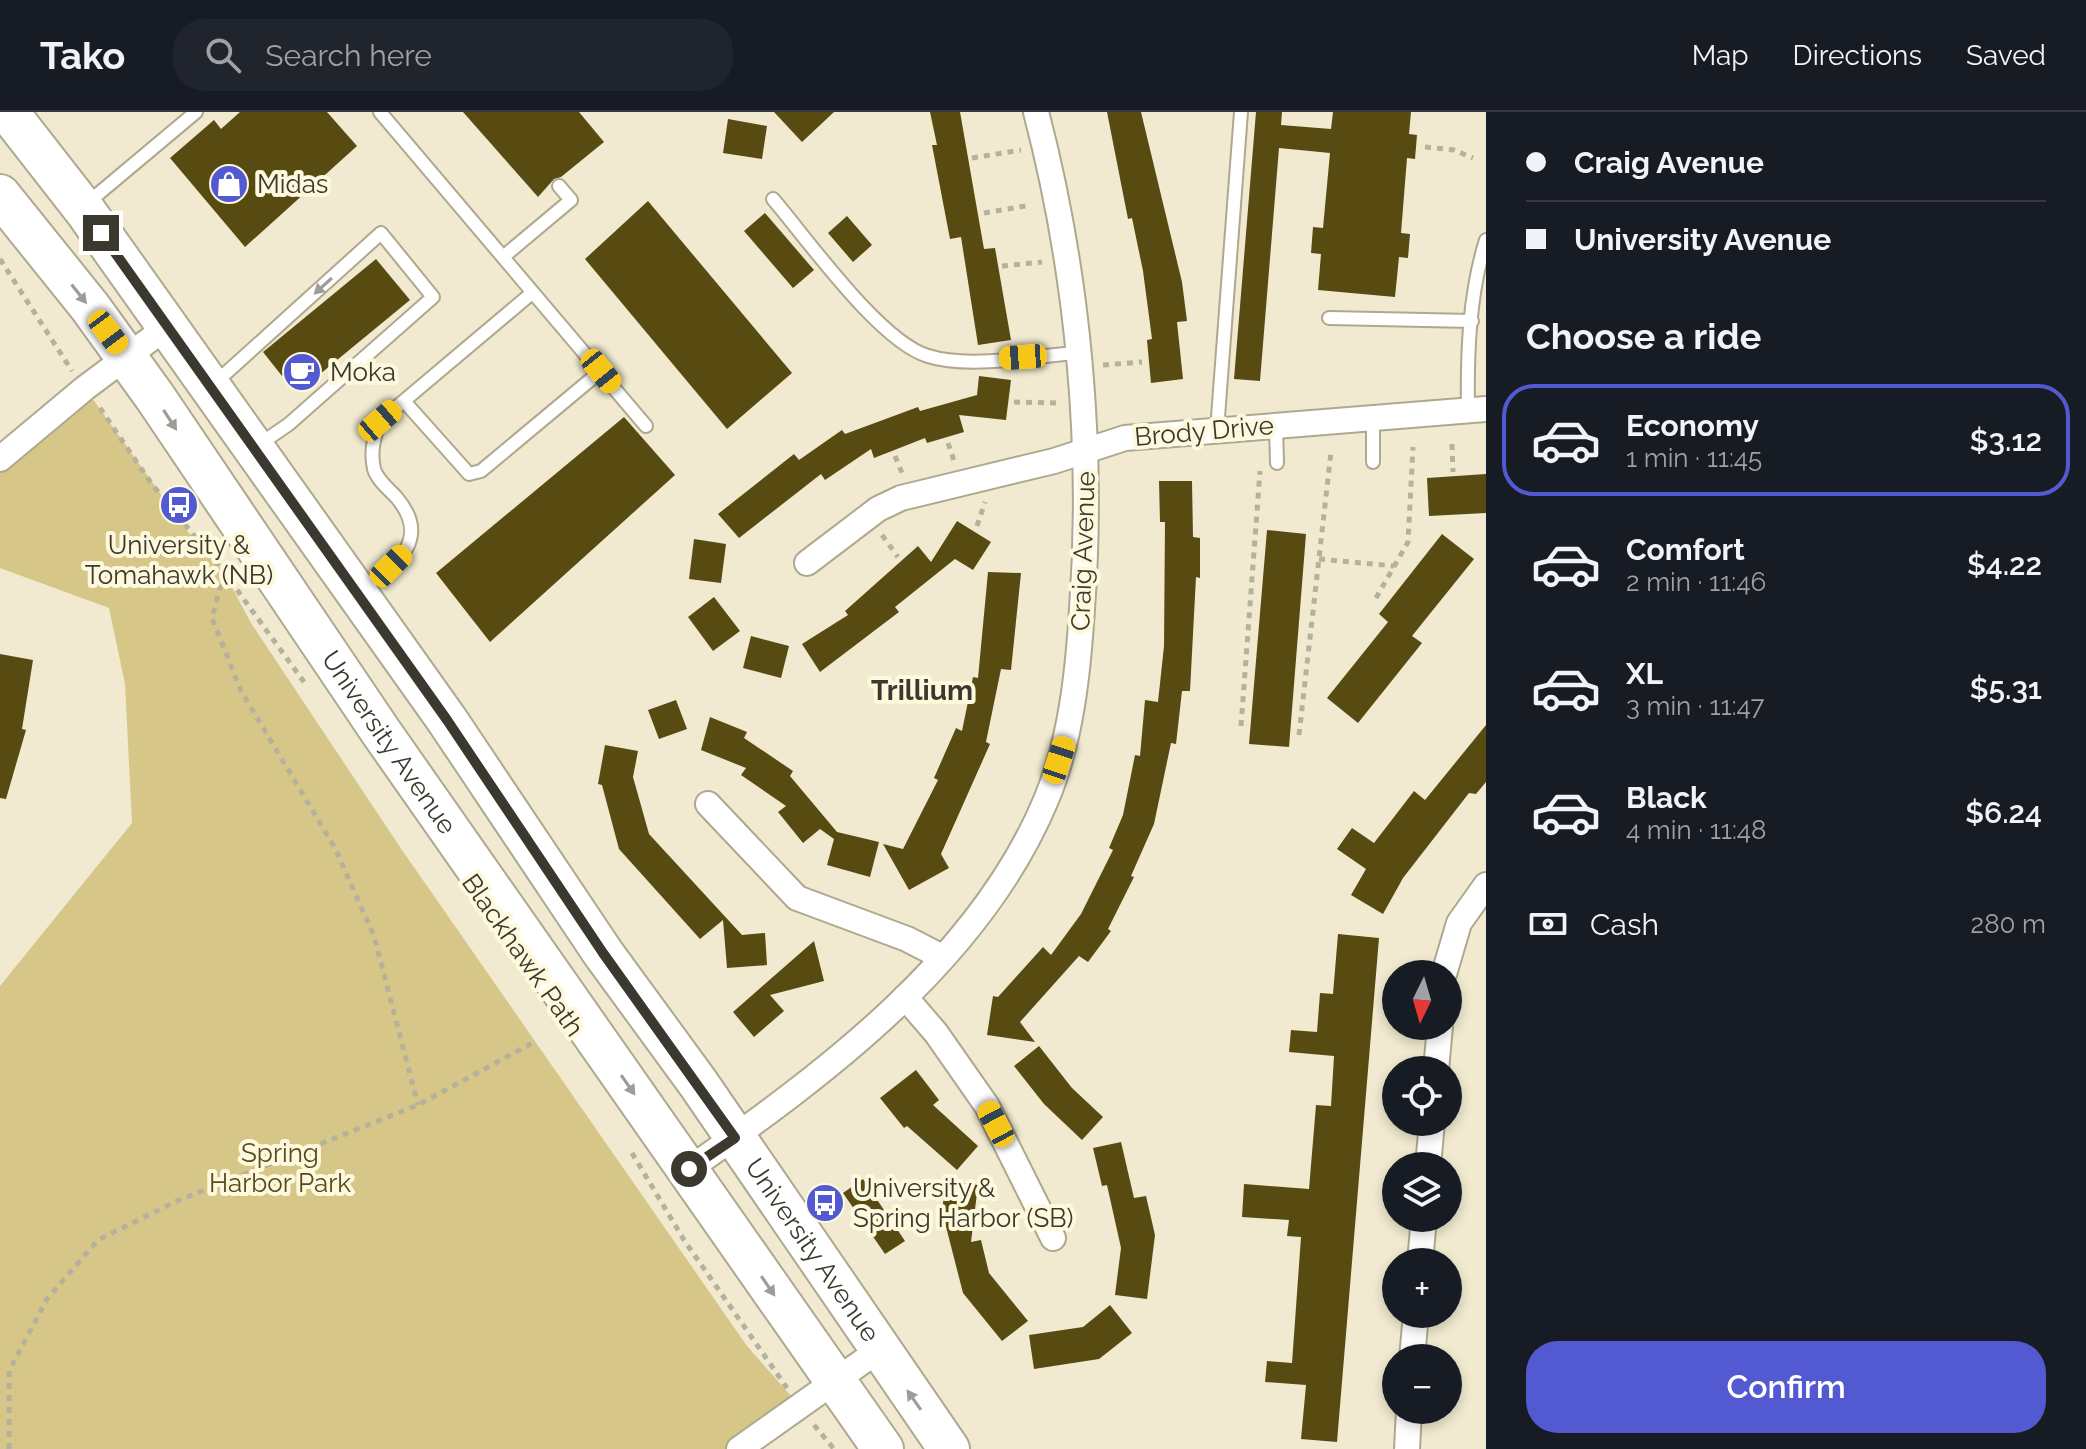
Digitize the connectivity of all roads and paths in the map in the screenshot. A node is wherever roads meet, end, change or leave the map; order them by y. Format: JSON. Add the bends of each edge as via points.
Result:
{"nodes":[{"id":1,"x":8,"y":112,"type":"edge"},
{"id":2,"x":196,"y":112,"type":"edge"},
{"id":3,"x":380,"y":112,"type":"edge"},
{"id":4,"x":1036,"y":112,"type":"edge"},
{"id":5,"x":1241,"y":112,"type":"edge"},
{"id":6,"x":0,"y":130,"type":"edge"},
{"id":7,"x":1425,"y":147,"type":"dead end"},
{"id":8,"x":1021,"y":150,"type":"dead end"},
{"id":9,"x":972,"y":158,"type":"dead end"},
{"id":10,"x":1473,"y":158,"type":"dead end"},
{"id":11,"x":559,"y":186,"type":"dead end"},
{"id":12,"x":0,"y":195,"type":"edge"},
{"id":13,"x":773,"y":199,"type":"dead end"},
{"id":14,"x":1031,"y":205,"type":"dead end"},
{"id":15,"x":83,"y":207,"type":"junction"},
{"id":16,"x":984,"y":213,"type":"dead end"},
{"id":17,"x":1486,"y":240,"type":"edge"},
{"id":18,"x":503,"y":257,"type":"junction"},
{"id":19,"x":0,"y":259,"type":"edge"},
{"id":20,"x":1043,"y":261,"type":"dead end"},
{"id":21,"x":1002,"y":266,"type":"dead end"},
{"id":22,"x":532,"y":293,"type":"junction"},
{"id":23,"x":1329,"y":318,"type":"dead end"},
{"id":24,"x":1472,"y":321,"type":"junction"},
{"id":25,"x":168,"y":326,"type":"junction"},
{"id":26,"x":1076,"y":353,"type":"junction"},
{"id":27,"x":126,"y":356,"type":"junction"},
{"id":28,"x":1142,"y":362,"type":"dead end"},
{"id":29,"x":1100,"y":365,"type":"dead end"},
{"id":30,"x":601,"y":371,"type":"junction"},
{"id":31,"x":210,"y":386,"type":"junction"},
{"id":32,"x":85,"y":388,"type":"junction"},
{"id":33,"x":404,"y":401,"type":"junction"},
{"id":34,"x":1014,"y":402,"type":"dead end"},
{"id":35,"x":1057,"y":403,"type":"dead end"},
{"id":36,"x":1477,"y":409,"type":"edge"},
{"id":37,"x":1373,"y":417,"type":"junction"},
{"id":38,"x":1276,"y":425,"type":"junction"},
{"id":39,"x":646,"y":426,"type":"dead end"},
{"id":40,"x":1217,"y":430,"type":"junction"},
{"id":41,"x":948,"y":443,"type":"dead end"},
{"id":42,"x":1452,"y":444,"type":"dead end"},
{"id":43,"x":1413,"y":447,"type":"dead end"},
{"id":44,"x":254,"y":448,"type":"junction"},
{"id":45,"x":1085,"y":448,"type":"junction"},
{"id":46,"x":1331,"y":452,"type":"dead end"},
{"id":47,"x":193,"y":456,"type":"junction"},
{"id":48,"x":895,"y":456,"type":"dead end"},
{"id":49,"x":1261,"y":458,"type":"dead end"},
{"id":50,"x":0,"y":459,"type":"edge"},
{"id":51,"x":955,"y":462,"type":"dead end"},
{"id":52,"x":1373,"y":462,"type":"dead end"},
{"id":53,"x":1277,"y":463,"type":"dead end"},
{"id":54,"x":1453,"y":472,"type":"dead end"},
{"id":55,"x":902,"y":474,"type":"dead end"},
{"id":56,"x":985,"y":501,"type":"dead end"},
{"id":57,"x":977,"y":526,"type":"dead end"},
{"id":58,"x":881,"y":533,"type":"dead end"},
{"id":59,"x":898,"y":557,"type":"dead end"},
{"id":60,"x":1319,"y":559,"type":"junction"},
{"id":61,"x":807,"y":563,"type":"dead end"},
{"id":62,"x":1395,"y":566,"type":"junction"},
{"id":63,"x":224,"y":572,"type":"junction"},
{"id":64,"x":355,"y":592,"type":"junction"},
{"id":65,"x":1376,"y":598,"type":"dead end"},
{"id":66,"x":309,"y":689,"type":"dead end"},
{"id":67,"x":1241,"y":726,"type":"dead end"},
{"id":68,"x":1299,"y":735,"type":"dead end"},
{"id":69,"x":708,"y":804,"type":"dead end"},
{"id":70,"x":1486,"y":885,"type":"edge"},
{"id":71,"x":942,"y":957,"type":"junction"},
{"id":72,"x":1448,"y":960,"type":"edge"},
{"id":73,"x":905,"y":997,"type":"junction"},
{"id":74,"x":536,"y":1041,"type":"dead end"},
{"id":75,"x":418,"y":1105,"type":"junction"},
{"id":76,"x":735,"y":1138,"type":"junction"},
{"id":77,"x":628,"y":1147,"type":"dead end"},
{"id":78,"x":689,"y":1169,"type":"junction"},
{"id":79,"x":1053,"y":1238,"type":"dead end"},
{"id":80,"x":879,"y":1350,"type":"junction"},
{"id":81,"x":834,"y":1381,"type":"junction"},
{"id":82,"x":799,"y":1405,"type":"junction"},
{"id":83,"x":1408,"y":1424,"type":"edge"},
{"id":84,"x":9,"y":1449,"type":"edge"},
{"id":85,"x":739,"y":1449,"type":"edge"},
{"id":86,"x":834,"y":1449,"type":"edge"},
{"id":87,"x":883,"y":1449,"type":"edge"},
{"id":88,"x":949,"y":1449,"type":"edge"},
{"id":89,"x":1407,"y":1449,"type":"edge"}],
"edges":[{"from":1,"to":15,"type":"main road","name":"University Avenue"},
{"from":2,"to":15,"type":"lane"},
{"from":3,"to":18,"type":"lane"},
{"from":4,"to":26,"type":"street","name":"Craig Avenue"},
{"from":5,"to":40,"type":"lane"},
{"from":6,"to":15,"type":"main road","via":[[18,156]]},
{"from":7,"to":10,"type":"path"},
{"from":8,"to":9,"type":"path"},
{"from":11,"to":18,"type":"lane","via":[[571,200]]},
{"from":12,"to":27,"type":"main road","name":"University Avenue","one_way":true},
{"from":13,"to":26,"type":"lane","via":[[884,328],[913,350],[960,361]]},
{"from":14,"to":16,"type":"path"},
{"from":15,"to":25,"type":"main road","name":"University Avenue"},
{"from":17,"to":24,"type":"lane"},
{"from":18,"to":22,"type":"lane"},
{"from":19,"to":32,"type":"path"},
{"from":20,"to":21,"type":"path"},
{"from":22,"to":30,"type":"lane"},
{"from":22,"to":33,"type":"lane"},
{"from":23,"to":24,"type":"lane"},
{"from":24,"to":36,"type":"lane","via":[[1467,365]]},
{"from":25,"to":27,"type":"street"},
{"from":25,"to":31,"type":"main road","name":"University Avenue"},
{"from":26,"to":45,"type":"street","name":"Craig Avenue"},
{"from":27,"to":32,"type":"street"},
{"from":27,"to":47,"type":"main road","name":"University Avenue","one_way":true},
{"from":28,"to":29,"type":"path"},
{"from":30,"to":33,"type":"lane","via":[[481,471],[469,474]]},
{"from":30,"to":39,"type":"lane"},
{"from":31,"to":44,"type":"main road","name":"University Avenue"},
{"from":44,"to":31,"type":"lane","one_way":true,"via":[[289,424],[433,297],[381,233]]},
{"from":32,"to":50,"type":"street"},
{"from":32,"to":63,"type":"path","via":[[187,531]]},
{"from":33,"to":64,"type":"lane","via":[[380,421],[371,444],[375,472],[405,508],[412,539],[385,573]]},
{"from":34,"to":35,"type":"path"},
{"from":36,"to":37,"type":"street","name":"Brody Drive"},
{"from":37,"to":38,"type":"street","name":"Brody Drive"},
{"from":37,"to":52,"type":"lane"},
{"from":38,"to":40,"type":"street","name":"Brody Drive"},
{"from":38,"to":53,"type":"lane"},
{"from":40,"to":45,"type":"street","name":"Brody Drive","via":[[1125,438]]},
{"from":41,"to":51,"type":"path"},
{"from":42,"to":54,"type":"path"},
{"from":43,"to":62,"type":"path","via":[[1408,542]]},
{"from":44,"to":64,"type":"main road","name":"University Avenue"},
{"from":45,"to":61,"type":"street","name":"Brody Drive","via":[[1054,461],[901,498],[878,509]]},
{"from":45,"to":71,"type":"street","name":"Craig Avenue","via":[[1087,537],[1080,653],[1066,739],[1046,801],[1019,852]]},
{"from":46,"to":60,"type":"path"},
{"from":47,"to":64,"type":"main road","via":[[318,583],[337,593]]},
{"from":47,"to":78,"type":"main road","name":"University Avenue","one_way":true},
{"from":48,"to":55,"type":"path"},
{"from":49,"to":67,"type":"path"},
{"from":56,"to":57,"type":"path"},
{"from":58,"to":59,"type":"path"},
{"from":60,"to":62,"type":"path"},
{"from":60,"to":68,"type":"path"},
{"from":62,"to":65,"type":"path"},
{"from":63,"to":66,"type":"path"},
{"from":63,"to":75,"type":"path","via":[[212,618],[241,691],[335,848],[374,936]]},
{"from":64,"to":76,"type":"main road","name":"University Avenue"},
{"from":69,"to":71,"type":"street","via":[[797,898]]},
{"from":70,"to":72,"type":"street","via":[[1455,932]]},
{"from":71,"to":73,"type":"street","name":"Craig Avenue"},
{"from":73,"to":76,"type":"street","name":"Craig Avenue","via":[[839,1059]]},
{"from":73,"to":79,"type":"street","via":[[987,1106]]},
{"from":74,"to":75,"type":"path"},
{"from":75,"to":84,"type":"path","via":[[177,1201],[98,1240],[47,1299],[9,1371]]},
{"from":76,"to":78,"type":"street","name":"Craig Avenue"},
{"from":76,"to":80,"type":"main road","name":"University Avenue"},
{"from":77,"to":82,"type":"path","via":[[684,1240]]},
{"from":78,"to":81,"type":"main road","name":"University Avenue","one_way":true},
{"from":80,"to":81,"type":"street"},
{"from":88,"to":80,"type":"main road","name":"University Avenue","one_way":true},
{"from":81,"to":82,"type":"street"},
{"from":81,"to":87,"type":"main road","name":"University Avenue"},
{"from":82,"to":85,"type":"street"},
{"from":82,"to":86,"type":"path"},
{"from":83,"to":89,"type":"street"}]}
